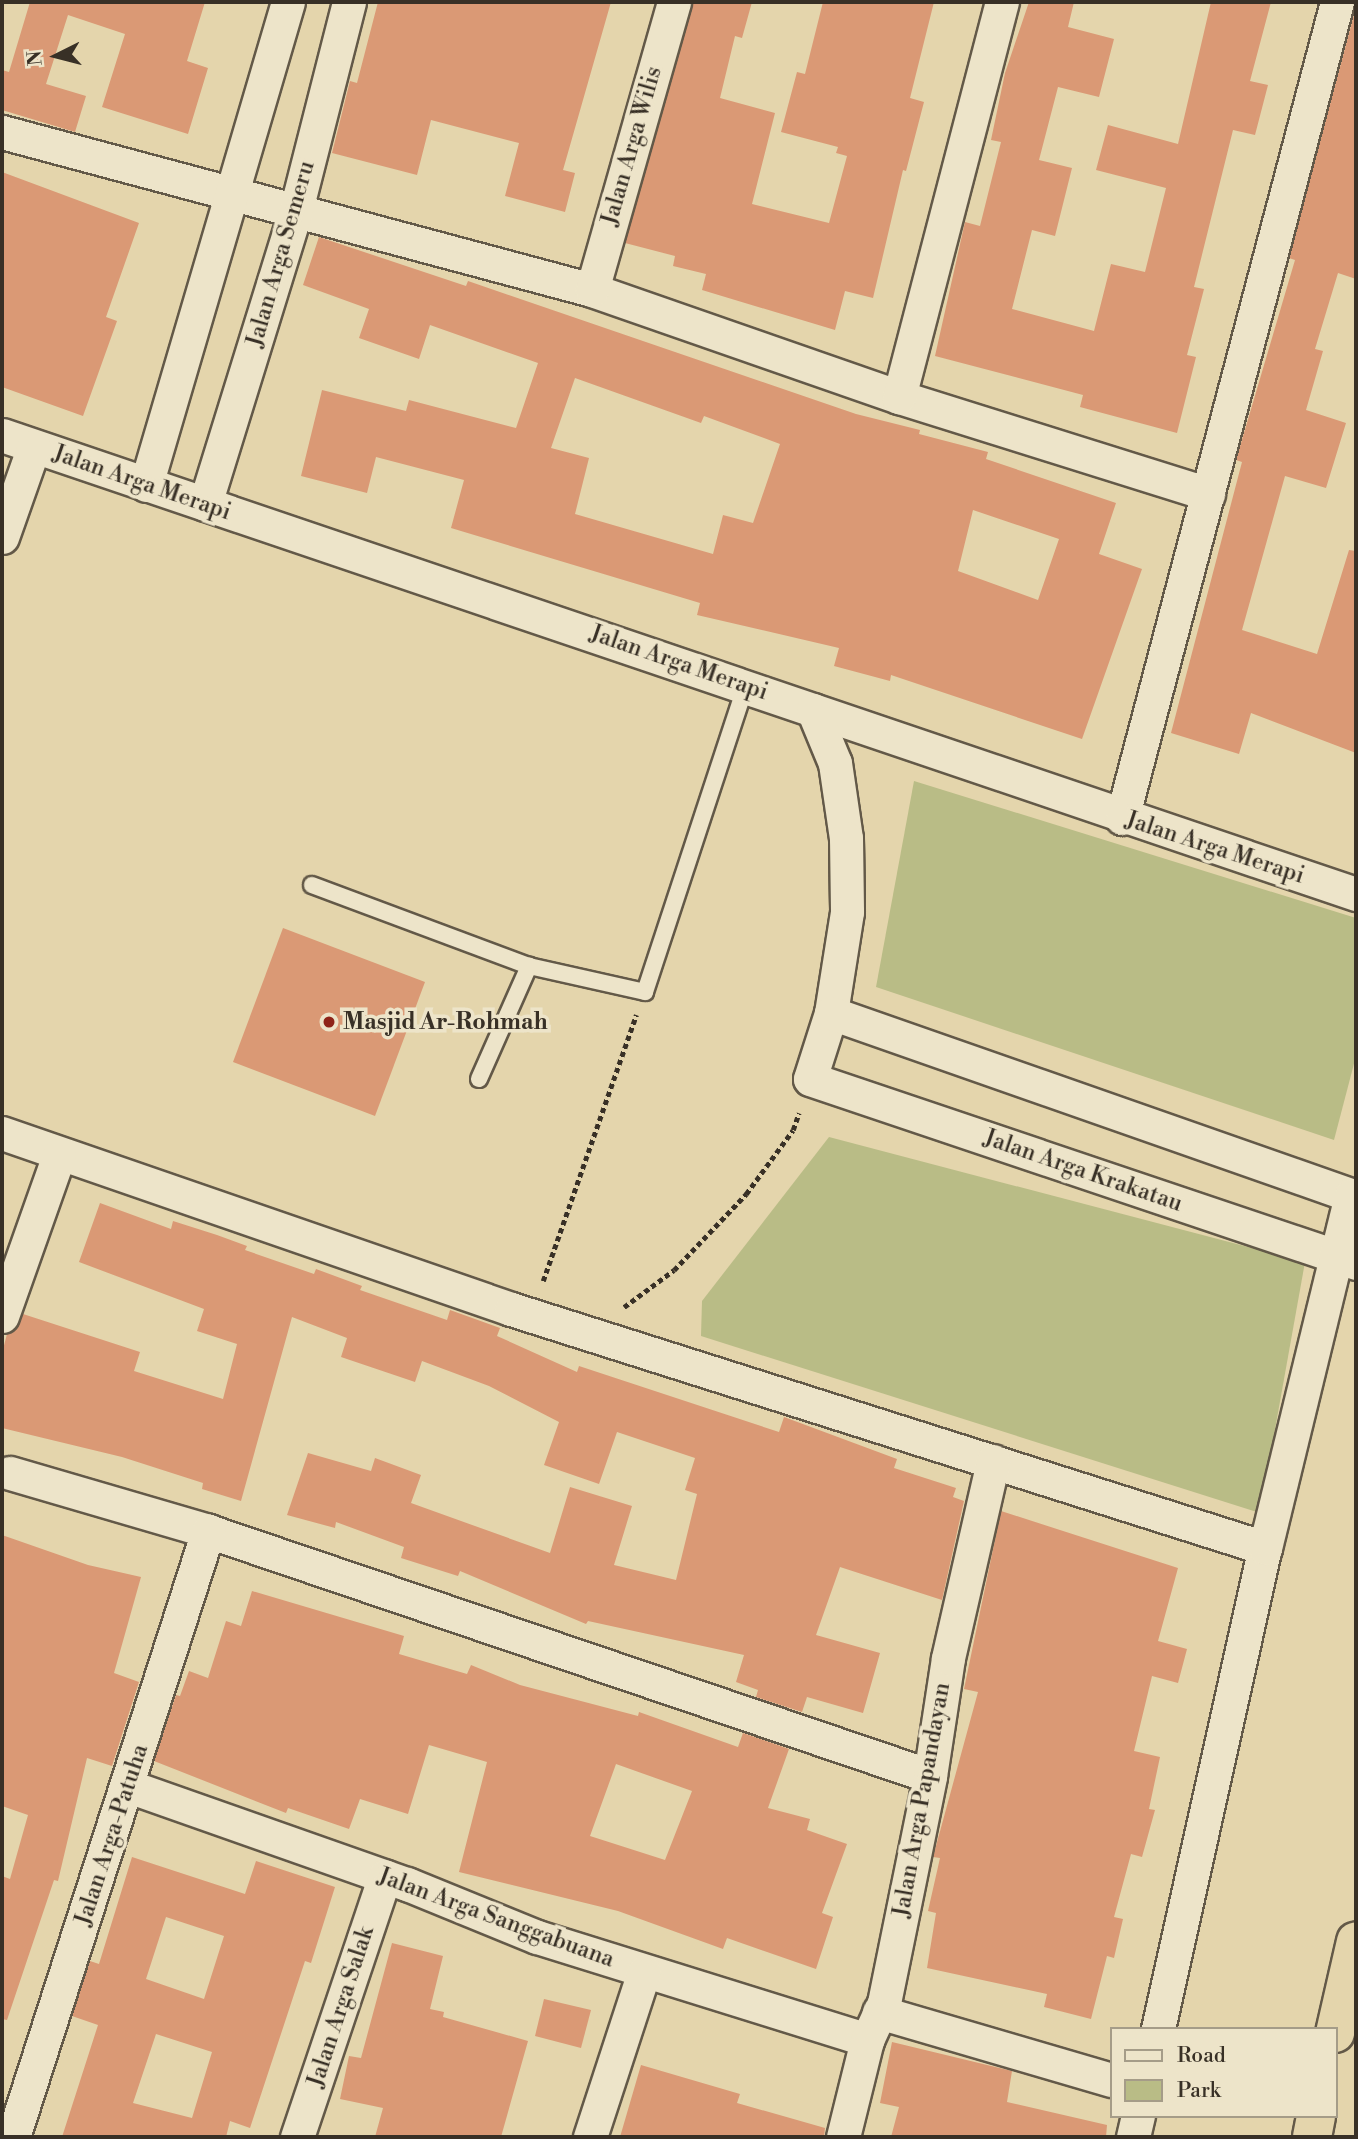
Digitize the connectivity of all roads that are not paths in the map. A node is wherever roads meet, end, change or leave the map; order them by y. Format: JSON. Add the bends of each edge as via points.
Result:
{"nodes":[{"id":1,"x":288,"y":2,"type":"edge"},
{"id":2,"x":349,"y":2,"type":"edge"},
{"id":3,"x":674,"y":2,"type":"edge"},
{"id":4,"x":1002,"y":2,"type":"edge"},
{"id":5,"x":1336,"y":2,"type":"edge"},
{"id":6,"x":2,"y":132,"type":"edge"},
{"id":7,"x":232,"y":195,"type":"junction"},
{"id":8,"x":295,"y":214,"type":"junction"},
{"id":9,"x":592,"y":290,"type":"junction"},
{"id":10,"x":899,"y":397,"type":"junction"},
{"id":11,"x":2,"y":435,"type":"edge"},
{"id":12,"x":34,"y":446,"type":"junction"},
{"id":13,"x":146,"y":485,"type":"junction"},
{"id":14,"x":1208,"y":494,"type":"junction"},
{"id":15,"x":205,"y":504,"type":"junction"},
{"id":16,"x":2,"y":537,"type":"edge"},
{"id":17,"x":746,"y":685,"type":"junction"},
{"id":18,"x":813,"y":710,"type":"junction"},
{"id":19,"x":1122,"y":818,"type":"junction"},
{"id":20,"x":313,"y":885,"type":"dead end"},
{"id":21,"x":1356,"y":894,"type":"edge"},
{"id":22,"x":529,"y":965,"type":"junction"},
{"id":23,"x":831,"y":1013,"type":"junction"},
{"id":24,"x":480,"y":1079,"type":"dead end"},
{"id":25,"x":2,"y":1133,"type":"edge"},
{"id":26,"x":59,"y":1155,"type":"junction"},
{"id":27,"x":1354,"y":1196,"type":"edge"},
{"id":28,"x":1345,"y":1260,"type":"edge"},
{"id":29,"x":2,"y":1315,"type":"edge"},
{"id":30,"x":993,"y":1461,"type":"junction"},
{"id":31,"x":10,"y":1473,"type":"dead end"},
{"id":32,"x":208,"y":1531,"type":"junction"},
{"id":33,"x":1265,"y":1548,"type":"junction"},
{"id":34,"x":930,"y":1776,"type":"junction"},
{"id":35,"x":128,"y":1786,"type":"junction"},
{"id":36,"x":384,"y":1876,"type":"junction"},
{"id":37,"x":1356,"y":1941,"type":"edge"},
{"id":38,"x":644,"y":1972,"type":"junction"},
{"id":39,"x":873,"y":2026,"type":"junction"},
{"id":40,"x":1158,"y":2027,"type":"edge"},
{"id":41,"x":1336,"y":2027,"type":"edge"},
{"id":42,"x":1110,"y":2080,"type":"edge"},
{"id":43,"x":1138,"y":2118,"type":"edge"},
{"id":44,"x":1316,"y":2118,"type":"edge"},
{"id":45,"x":13,"y":2137,"type":"edge"},
{"id":46,"x":297,"y":2137,"type":"edge"},
{"id":47,"x":590,"y":2137,"type":"edge"},
{"id":48,"x":843,"y":2137,"type":"edge"},
{"id":49,"x":1133,"y":2137,"type":"edge"},
{"id":50,"x":1311,"y":2137,"type":"edge"}],
"edges":[{"from":1,"to":7,"type":"street"},
{"from":2,"to":8,"type":"street","name":"Jalan Arga Semeru"},
{"from":3,"to":9,"type":"street","name":"Jalan Arga Wilis"},
{"from":4,"to":10,"type":"street"},
{"from":5,"to":14,"type":"street"},
{"from":6,"to":7,"type":"street"},
{"from":7,"to":8,"type":"street"},
{"from":7,"to":13,"type":"street"},
{"from":8,"to":9,"type":"street"},
{"from":8,"to":15,"type":"street","name":"Jalan Arga Semeru"},
{"from":9,"to":10,"type":"street"},
{"from":10,"to":14,"type":"street"},
{"from":11,"to":12,"type":"street","name":"Jalan Arga Merapi"},
{"from":12,"to":13,"type":"street","name":"Jalan Arga Merapi"},
{"from":12,"to":16,"type":"street"},
{"from":13,"to":15,"type":"street","name":"Jalan Arga Merapi"},
{"from":14,"to":19,"type":"street"},
{"from":15,"to":17,"type":"street","name":"Jalan Arga Merapi"},
{"from":17,"to":18,"type":"street","name":"Jalan Arga Merapi"},
{"from":17,"to":22,"type":"lane","via":[[645,992]]},
{"from":18,"to":19,"type":"street","name":"Jalan Arga Merapi"},
{"from":18,"to":23,"type":"street","via":[[835,763],[846,838],[847,912]]},
{"from":19,"to":21,"type":"street","name":"Jalan Arga Merapi"},
{"from":20,"to":22,"type":"lane"},
{"from":22,"to":24,"type":"lane"},
{"from":23,"to":27,"type":"street"},
{"from":23,"to":28,"type":"street","name":"Jalan Arga Krakatau","via":[[810,1079]]},
{"from":25,"to":26,"type":"street"},
{"from":26,"to":29,"type":"street"},
{"from":26,"to":30,"type":"street","via":[[531,1315]]},
{"from":27,"to":28,"type":"street"},
{"from":28,"to":33,"type":"street"},
{"from":30,"to":33,"type":"street"},
{"from":30,"to":34,"type":"street","name":"Jalan Arga Papandayan","via":[[948,1658]]},
{"from":31,"to":32,"type":"street"},
{"from":32,"to":34,"type":"street"},
{"from":32,"to":35,"type":"street","name":"Jalan Arga-Patuha"},
{"from":33,"to":40,"type":"street"},
{"from":34,"to":39,"type":"street","name":"Jalan Arga Papandayan"},
{"from":35,"to":36,"type":"street","name":"Jalan Arga Sanggabuana"},
{"from":35,"to":45,"type":"street","name":"Jalan Arga-Patuha"},
{"from":36,"to":38,"type":"street","name":"Jalan Arga Sanggabuana","via":[[537,1937]]},
{"from":36,"to":46,"type":"street","name":"Jalan Arga Salak"},
{"from":37,"to":41,"type":"highway"},
{"from":38,"to":39,"type":"street","name":"Jalan Arga Sanggabuana"},
{"from":38,"to":47,"type":"street"},
{"from":39,"to":42,"type":"street","name":"Jalan Arga Sanggabuana"},
{"from":39,"to":48,"type":"street","name":"Jalan Arga Papandayan"},
{"from":43,"to":49,"type":"street"},
{"from":44,"to":50,"type":"highway"}]}
